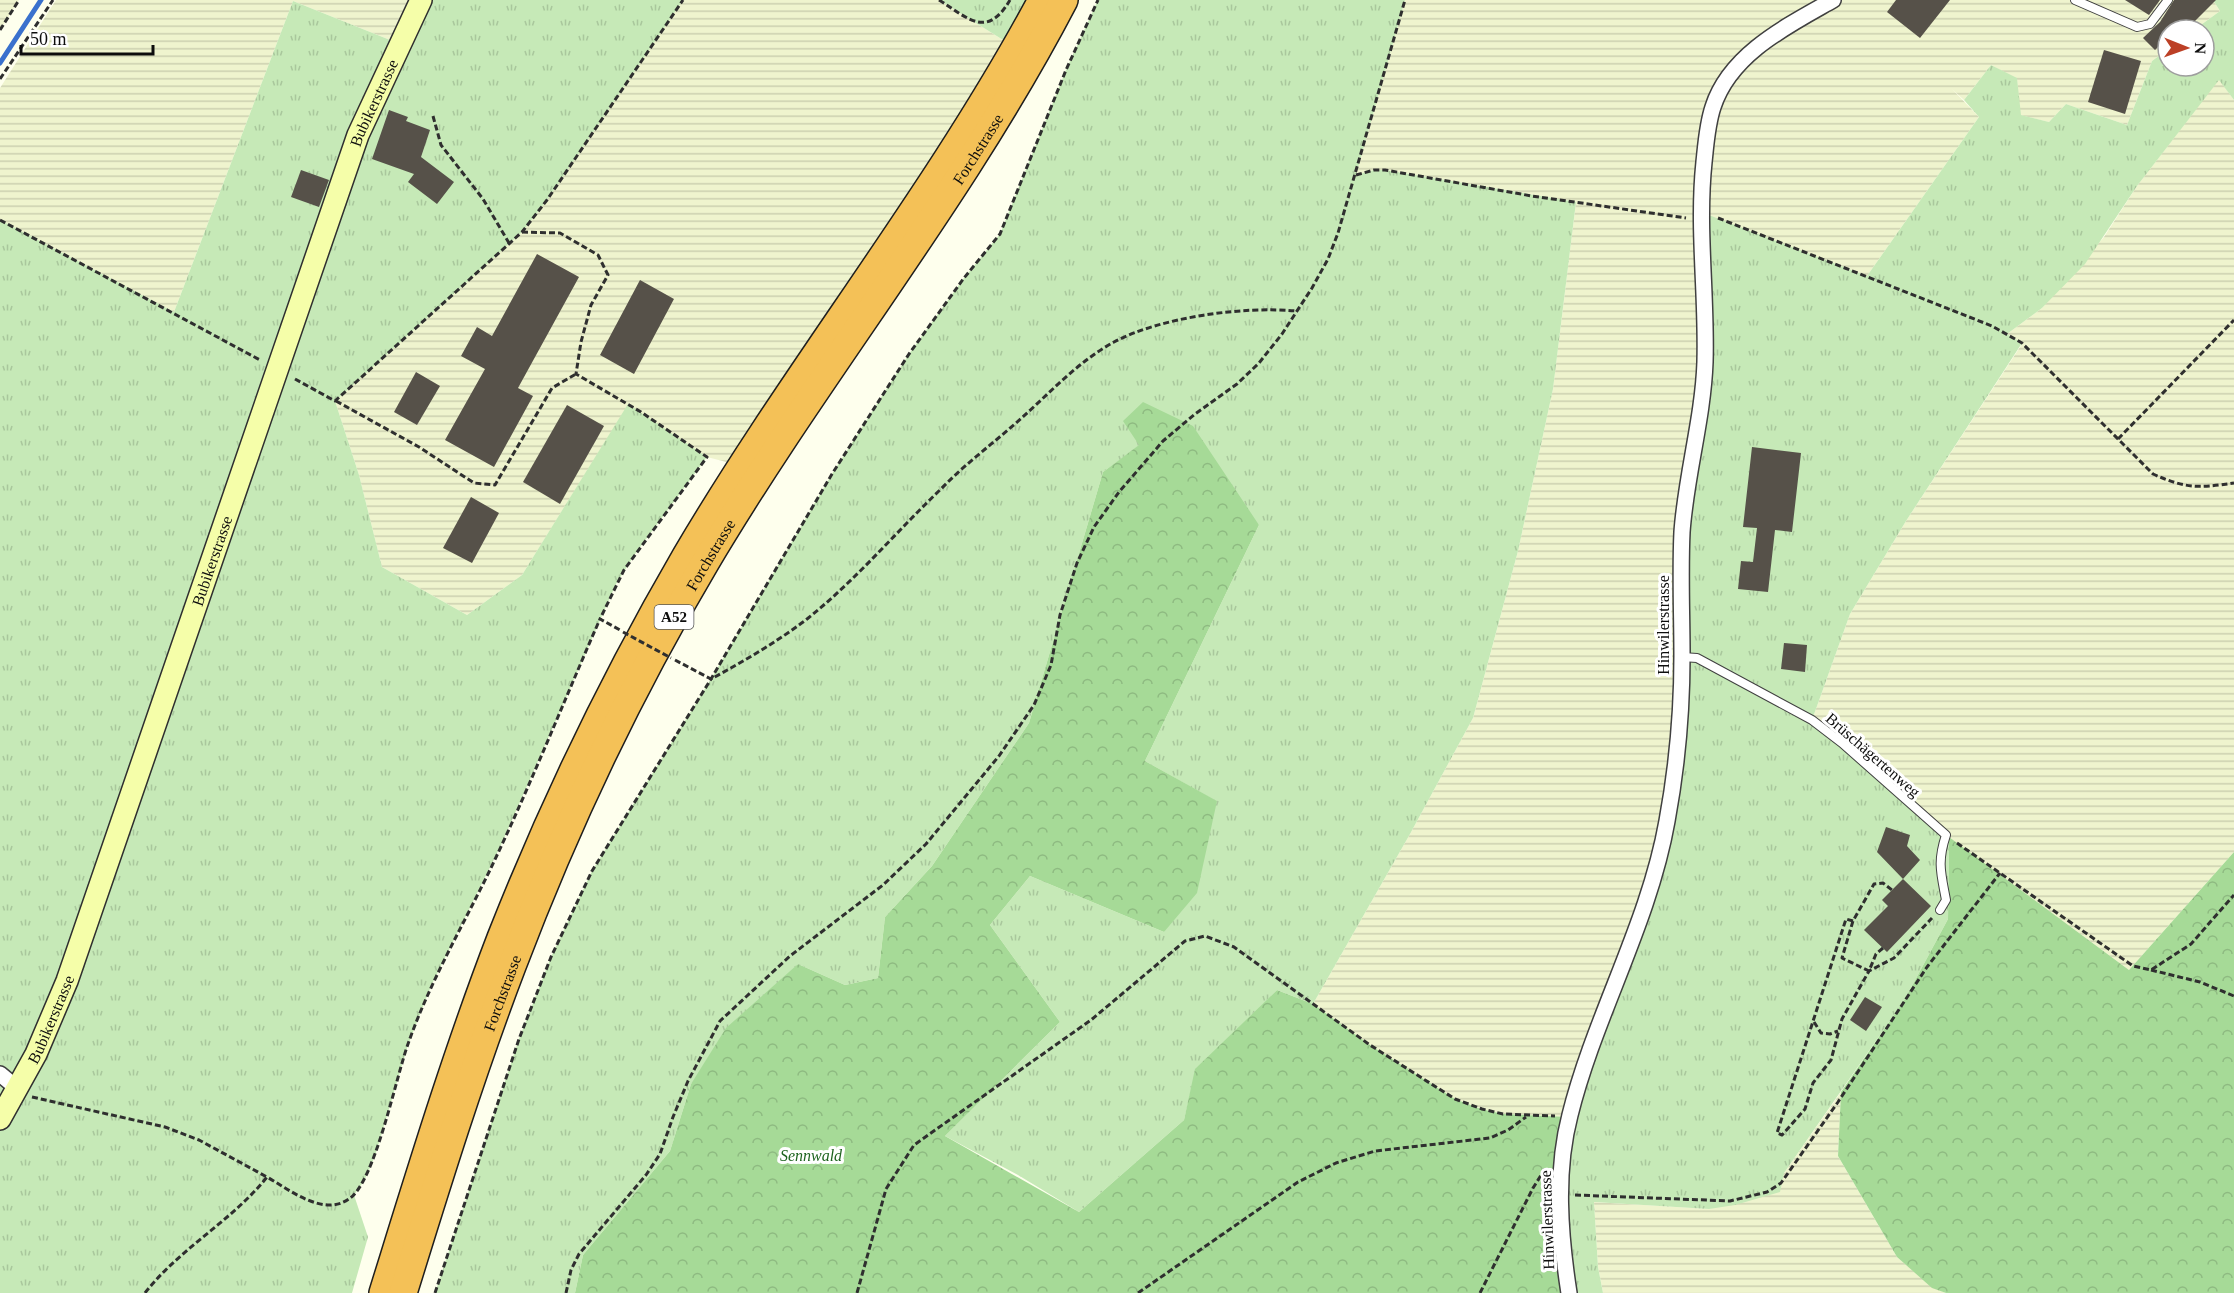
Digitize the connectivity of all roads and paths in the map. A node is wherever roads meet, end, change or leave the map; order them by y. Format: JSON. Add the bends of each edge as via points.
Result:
{"nodes":[{"id":1,"x":19,"y":0,"type":"edge"},
{"id":2,"x":53,"y":0,"type":"edge"},
{"id":3,"x":421,"y":0,"type":"edge"},
{"id":4,"x":683,"y":0,"type":"edge"},
{"id":5,"x":939,"y":0,"type":"edge"},
{"id":6,"x":1010,"y":0,"type":"edge"},
{"id":7,"x":1042,"y":0,"type":"edge"},
{"id":8,"x":1064,"y":0,"type":"edge"},
{"id":9,"x":1098,"y":0,"type":"edge"},
{"id":10,"x":1405,"y":0,"type":"edge"},
{"id":11,"x":1833,"y":0,"type":"edge"},
{"id":12,"x":2075,"y":0,"type":"edge"},
{"id":13,"x":2168,"y":0,"type":"edge"},
{"id":14,"x":0,"y":30,"type":"edge"},
{"id":15,"x":0,"y":79,"type":"edge"},
{"id":16,"x":433,"y":116,"type":"dead end"},
{"id":17,"x":1356,"y":175,"type":"junction"},
{"id":18,"x":1701,"y":216,"type":"junction"},
{"id":19,"x":0,"y":220,"type":"edge"},
{"id":20,"x":522,"y":232,"type":"junction"},
{"id":21,"x":509,"y":243,"type":"junction"},
{"id":22,"x":1296,"y":311,"type":"junction"},
{"id":23,"x":2234,"y":320,"type":"edge"},
{"id":24,"x":253,"y":355,"type":"dead end"},
{"id":25,"x":278,"y":370,"type":"junction"},
{"id":26,"x":576,"y":374,"type":"junction"},
{"id":27,"x":335,"y":401,"type":"junction"},
{"id":28,"x":2118,"y":439,"type":"junction"},
{"id":29,"x":2234,"y":483,"type":"edge"},
{"id":30,"x":600,"y":619,"type":"junction"},
{"id":31,"x":1682,"y":657,"type":"junction"},
{"id":32,"x":711,"y":679,"type":"junction"},
{"id":33,"x":1946,"y":836,"type":"junction"},
{"id":34,"x":2000,"y":873,"type":"junction"},
{"id":35,"x":1892,"y":890,"type":"dead end"},
{"id":36,"x":2234,"y":895,"type":"edge"},
{"id":37,"x":1940,"y":910,"type":"joint"},
{"id":38,"x":1853,"y":921,"type":"junction"},
{"id":39,"x":1883,"y":948,"type":"dead end"},
{"id":40,"x":2151,"y":970,"type":"junction"},
{"id":41,"x":1869,"y":971,"type":"junction"},
{"id":42,"x":2234,"y":996,"type":"edge"},
{"id":43,"x":1814,"y":1022,"type":"junction"},
{"id":44,"x":1838,"y":1031,"type":"junction"},
{"id":45,"x":0,"y":1074,"type":"edge"},
{"id":46,"x":18,"y":1089,"type":"junction"},
{"id":47,"x":50,"y":1102,"type":"dead end"},
{"id":48,"x":1527,"y":1116,"type":"junction"},
{"id":49,"x":1569,"y":1117,"type":"junction"},
{"id":50,"x":0,"y":1119,"type":"edge"},
{"id":51,"x":1564,"y":1144,"type":"junction"},
{"id":52,"x":267,"y":1177,"type":"junction"},
{"id":53,"x":1561,"y":1194,"type":"junction"},
{"id":54,"x":145,"y":1293,"type":"edge"},
{"id":55,"x":382,"y":1293,"type":"edge"},
{"id":56,"x":403,"y":1293,"type":"edge"},
{"id":57,"x":435,"y":1293,"type":"edge"},
{"id":58,"x":566,"y":1293,"type":"edge"},
{"id":59,"x":857,"y":1293,"type":"edge"},
{"id":60,"x":1138,"y":1293,"type":"edge"},
{"id":61,"x":1480,"y":1293,"type":"edge"},
{"id":62,"x":1569,"y":1293,"type":"edge"}],
"edges":[{"from":1,"to":14,"type":"path"},
{"from":2,"to":15,"type":"path"},
{"from":3,"to":25,"type":"street","name":"Bubikerstrasse","via":[[358,135]]},
{"from":4,"to":20,"type":"path"},
{"from":5,"to":6,"type":"path","via":[[983,24],[998,17]]},
{"from":7,"to":55,"type":"highway","name":"Forchstrasse","number":"A52","via":[[950,156],[741,466],[619,678],[556,809],[501,940],[445,1096]]},
{"from":8,"to":56,"type":"highway","name":"Forchstrasse","number":"A52","via":[[963,173],[750,489],[630,698],[564,838],[511,968]]},
{"from":9,"to":32,"type":"path","via":[[1000,234],[909,354],[832,474]]},
{"from":10,"to":17,"type":"path"},
{"from":11,"to":18,"type":"street","name":"Hinwilerstrasse","via":[[1762,44],[1723,84],[1707,130]]},
{"from":12,"to":13,"type":"lane","via":[[2137,27],[2150,24]]},
{"from":16,"to":21,"type":"path","via":[[441,146],[483,199]]},
{"from":17,"to":18,"type":"path","via":[[1384,170],[1532,196]]},
{"from":17,"to":22,"type":"path","via":[[1328,259]]},
{"from":18,"to":28,"type":"path","via":[[1992,326],[2022,343]]},
{"from":18,"to":31,"type":"street","name":"Hinwilerstrasse","via":[[1705,364],[1682,528]]},
{"from":19,"to":24,"type":"path"},
{"from":20,"to":21,"type":"path"},
{"from":20,"to":26,"type":"path","via":[[560,233],[598,255],[608,275],[591,305]]},
{"from":21,"to":27,"type":"path"},
{"from":22,"to":32,"type":"path","via":[[1203,316],[1157,326],[1113,343],[958,472],[807,619]]},
{"from":22,"to":58,"type":"path","via":[[1249,374],[1182,424],[1152,453],[1094,527],[1060,615],[1051,665],[1034,705],[999,756],[926,844],[883,885],[790,956],[720,1022],[688,1081],[660,1154],[579,1254]]},
{"from":23,"to":28,"type":"path"},
{"from":25,"to":27,"type":"path"},
{"from":25,"to":46,"type":"street","name":"Bubikerstrasse","via":[[77,953]]},
{"from":26,"to":27,"type":"path","via":[[552,388],[495,485],[474,483],[419,447]]},
{"from":26,"to":30,"type":"path","via":[[707,457],[624,570]]},
{"from":28,"to":29,"type":"path","via":[[2153,474],[2177,485],[2204,488]]},
{"from":30,"to":32,"type":"path","bridge":true},
{"from":30,"to":52,"type":"path","via":[[493,863],[424,1003],[364,1181],[349,1200],[330,1205],[311,1201]]},
{"from":31,"to":33,"type":"lane","name":"Brüschägertenweg","via":[[1697,658],[1812,720]]},
{"from":31,"to":49,"type":"street","name":"Hinwilerstrasse","via":[[1672,790],[1660,853]]},
{"from":32,"to":57,"type":"path","via":[[592,871],[551,957],[519,1040]]},
{"from":33,"to":34,"type":"path"},
{"from":33,"to":37,"type":"lane","via":[[1939,867],[1946,900]]},
{"from":34,"to":40,"type":"path","via":[[2133,966]]},
{"from":34,"to":53,"type":"path","via":[[1927,967],[1781,1183],[1767,1192],[1730,1201]]},
{"from":35,"to":38,"type":"path","via":[[1883,883],[1874,884]]},
{"from":36,"to":40,"type":"path","via":[[2191,944]]},
{"from":37,"to":41,"type":"path","via":[[1894,958]]},
{"from":38,"to":41,"type":"path","via":[[1842,958]]},
{"from":38,"to":43,"type":"path","via":[[1846,919]]},
{"from":39,"to":41,"type":"path"},
{"from":40,"to":42,"type":"path","via":[[2200,982]]},
{"from":41,"to":44,"type":"path"},
{"from":43,"to":44,"type":"path","via":[[1821,1032]]},
{"from":43,"to":44,"type":"path","via":[[1778,1133],[1782,1135],[1805,1109],[1813,1083],[1832,1060]]},
{"from":45,"to":46,"type":"street"},
{"from":46,"to":50,"type":"street","name":"Bubikerstrasse"},
{"from":47,"to":52,"type":"path","via":[[178,1131]]},
{"from":48,"to":49,"type":"path"},
{"from":48,"to":59,"type":"path","via":[[1492,1112],[1455,1099],[1370,1045],[1234,947],[1205,936],[1185,941],[1091,1020],[914,1145],[886,1189]]},
{"from":48,"to":60,"type":"path","via":[[1490,1138],[1375,1151],[1336,1163],[1298,1182]]},
{"from":49,"to":51,"type":"street","name":"Hinwilerstrasse"},
{"from":51,"to":53,"type":"street","name":"Hinwilerstrasse"},
{"from":51,"to":61,"type":"path","via":[[1533,1188]]},
{"from":52,"to":54,"type":"path","via":[[170,1264]]},
{"from":53,"to":62,"type":"street","name":"Hinwilerstrasse"}]}
